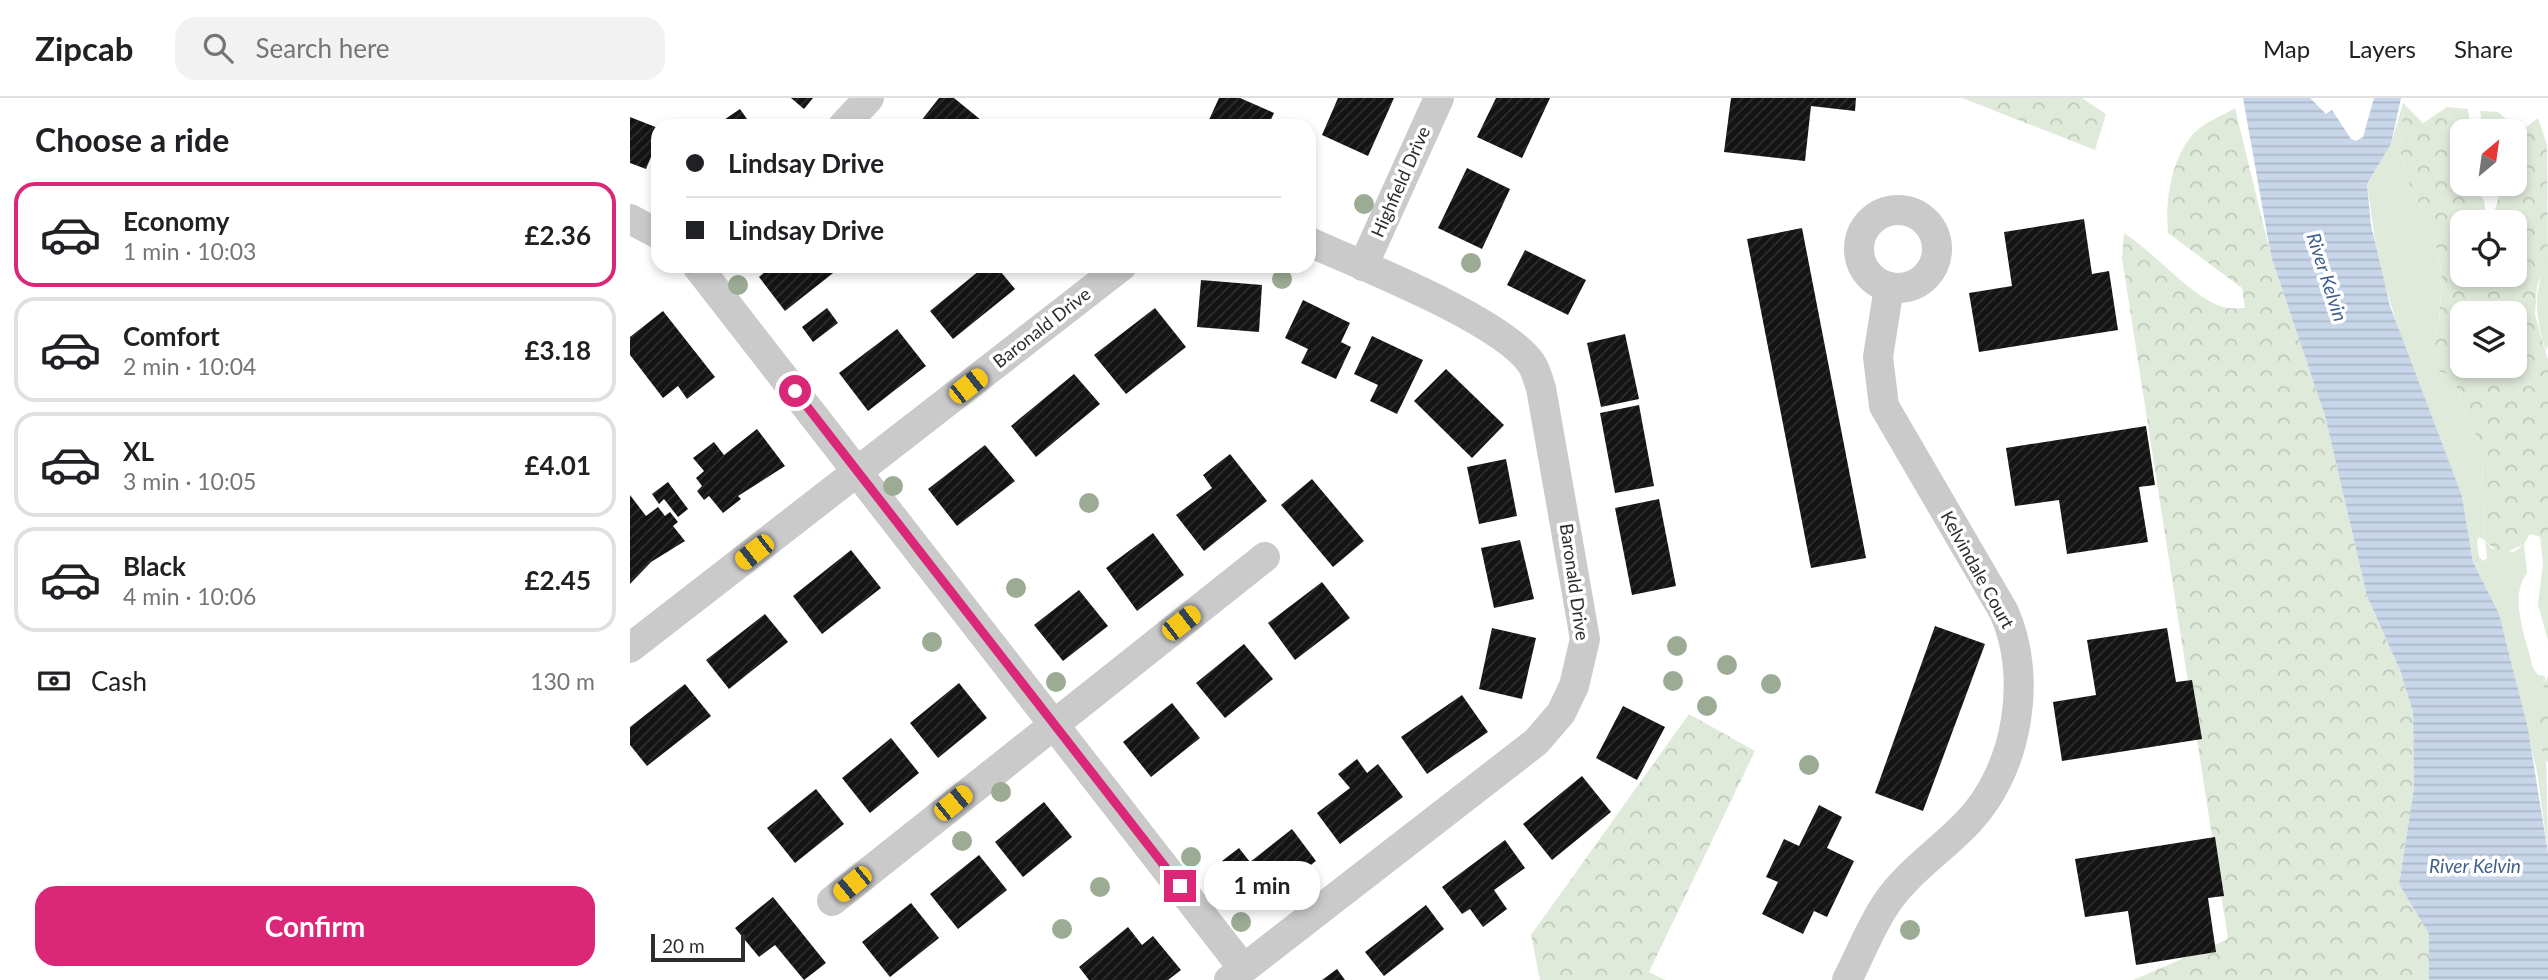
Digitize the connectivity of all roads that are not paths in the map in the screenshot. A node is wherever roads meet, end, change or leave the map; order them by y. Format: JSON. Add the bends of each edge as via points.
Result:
{"nodes":[{"id":1,"x":869,"y":98,"type":"edge"},
{"id":2,"x":1439,"y":98,"type":"edge"},
{"id":3,"x":850,"y":119,"type":"edge"},
{"id":4,"x":630,"y":219,"type":"edge"},
{"id":5,"x":651,"y":230,"type":"edge"},
{"id":6,"x":1316,"y":245,"type":"edge"},
{"id":7,"x":1363,"y":266,"type":"junction"},
{"id":8,"x":702,"y":273,"type":"edge"},
{"id":9,"x":1113,"y":273,"type":"edge"},
{"id":10,"x":1889,"y":288,"type":"dead end"},
{"id":11,"x":857,"y":472,"type":"junction"},
{"id":12,"x":1265,"y":557,"type":"dead end"},
{"id":13,"x":630,"y":648,"type":"edge"},
{"id":14,"x":1054,"y":722,"type":"junction"},
{"id":15,"x":832,"y":901,"type":"dead end"},
{"id":16,"x":1236,"y":974,"type":"edge"},
{"id":17,"x":1847,"y":980,"type":"edge"}],
"edges":[{"from":1,"to":3,"type":"street"},
{"from":2,"to":7,"type":"street","name":"Highfield Drive"},
{"from":4,"to":5,"type":"street"},
{"from":6,"to":7,"type":"street","name":"Baronald Drive"},
{"from":7,"to":16,"type":"street","name":"Baronald Drive","via":[[1475,320],[1532,363],[1541,388],[1579,594],[1585,639],[1581,664],[1561,713],[1536,741]]},
{"from":8,"to":11,"type":"street"},
{"from":9,"to":11,"type":"street","name":"Baronald Drive"},
{"from":10,"to":17,"type":"street","name":"Kelvindale Court","via":[[1878,357],[1884,406],[2004,612],[2015,641],[2018,684],[2010,746],[1990,795],[1886,904]]},
{"from":11,"to":13,"type":"street","name":"Baronald Drive"},
{"from":11,"to":14,"type":"street"},
{"from":12,"to":14,"type":"street"},
{"from":14,"to":15,"type":"street"},
{"from":14,"to":16,"type":"street"}]}
